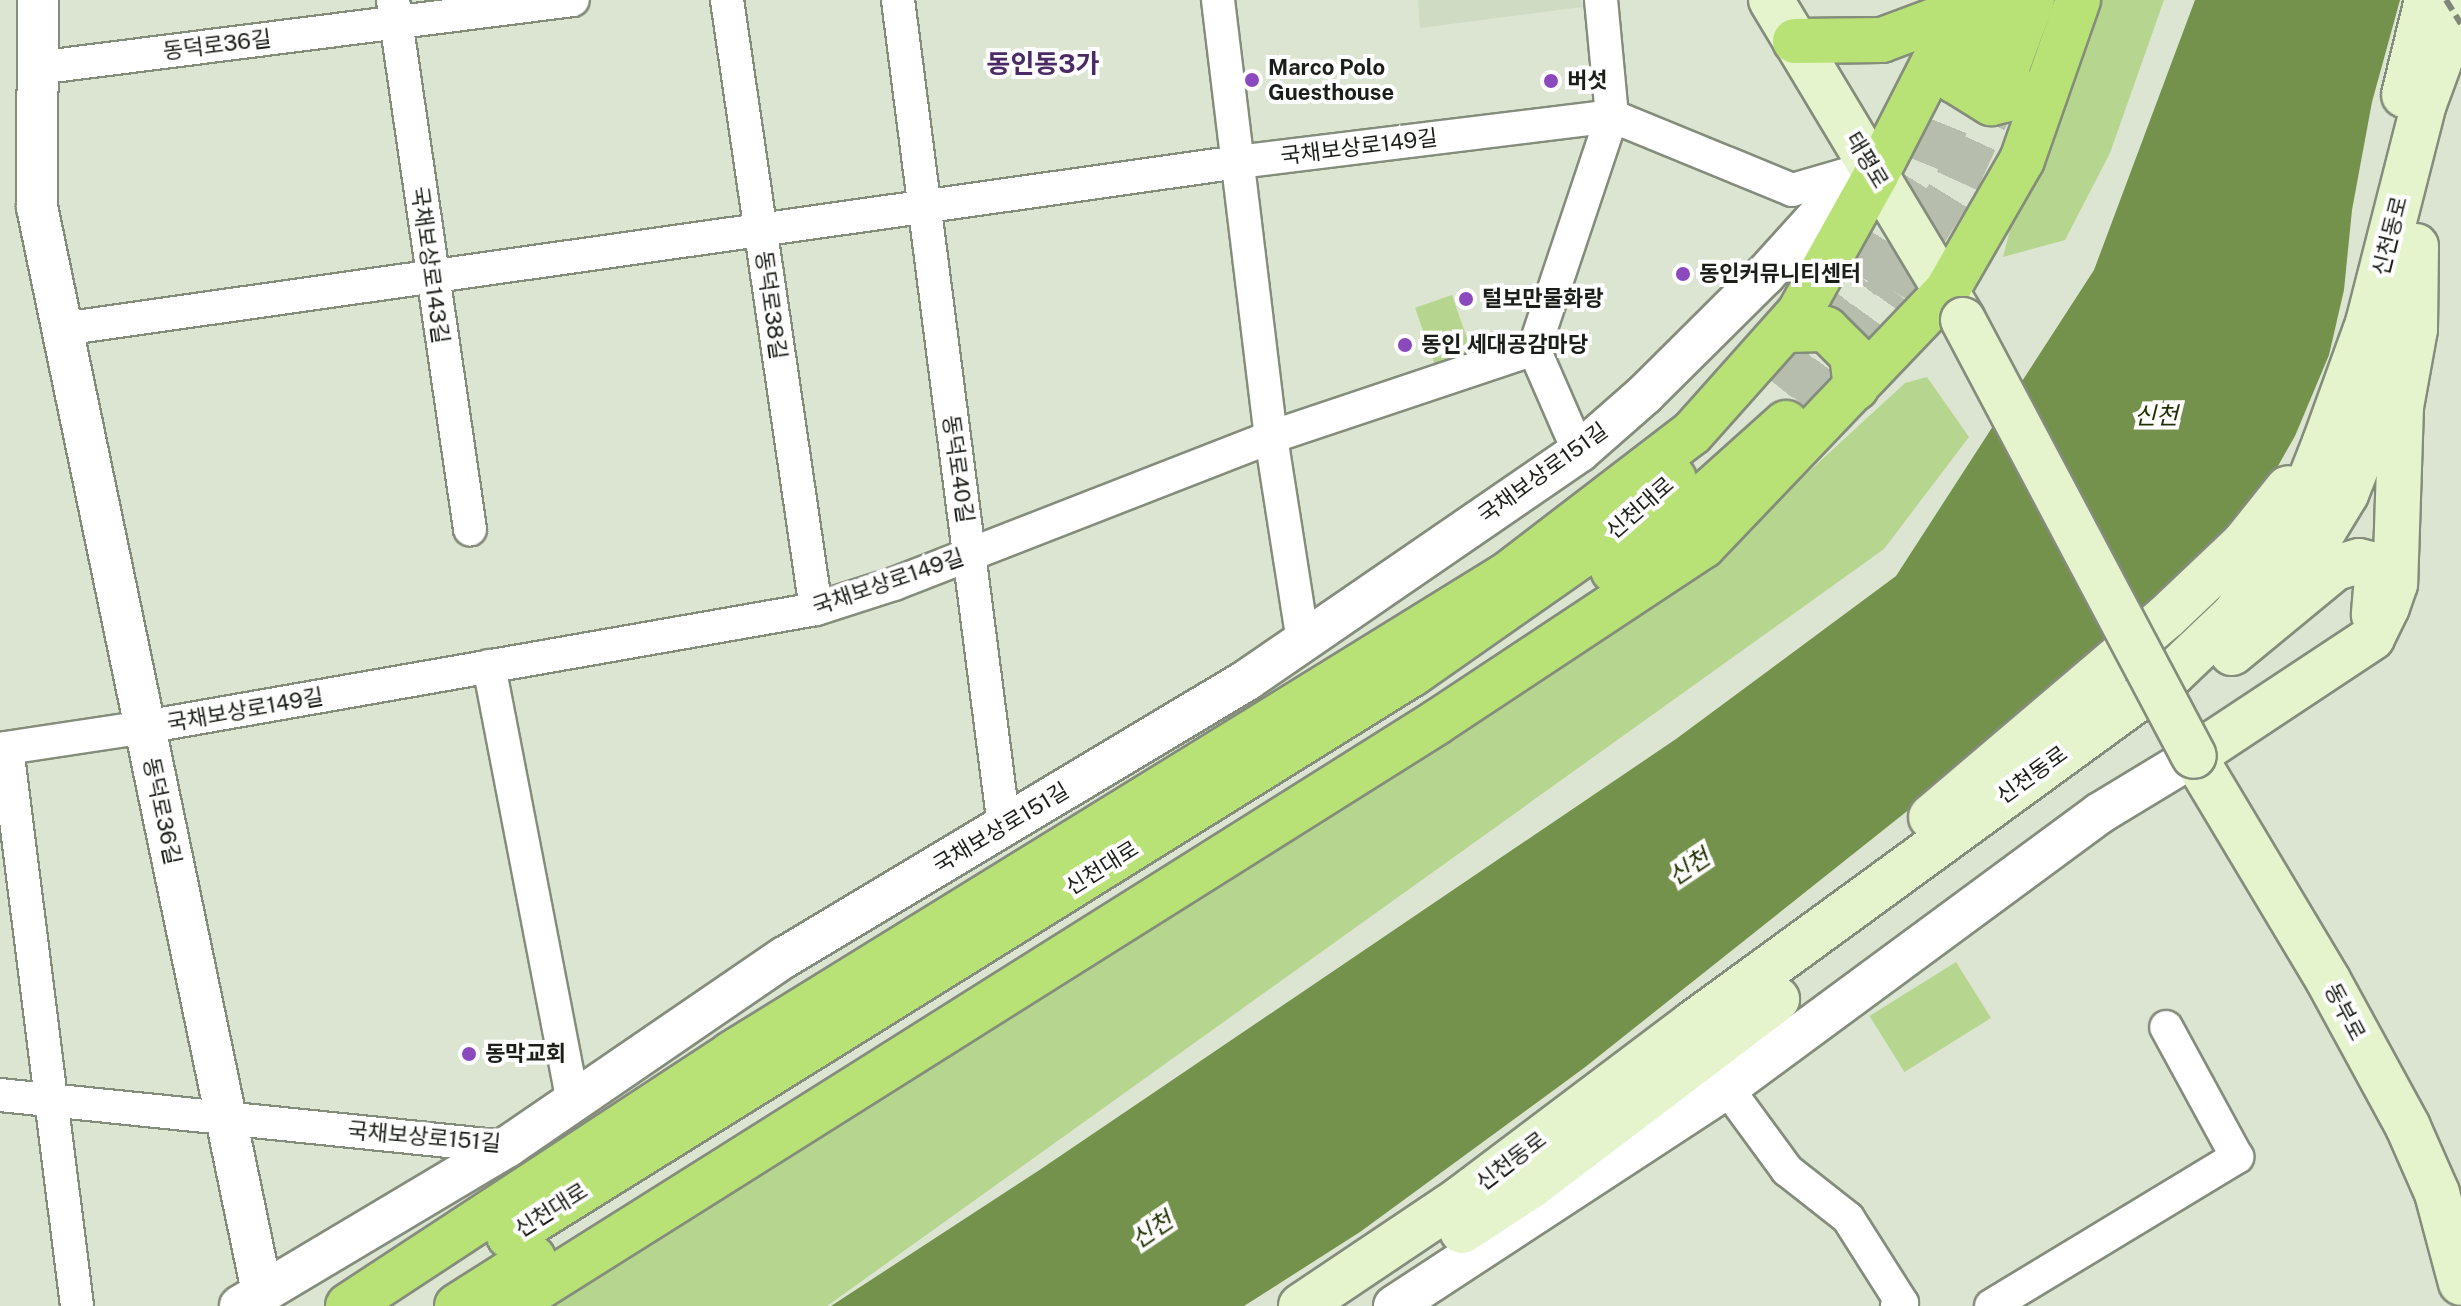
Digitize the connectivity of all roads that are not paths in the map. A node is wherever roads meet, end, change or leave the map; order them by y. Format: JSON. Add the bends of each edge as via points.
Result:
{"nodes":[{"id":1,"x":38,"y":0,"type":"edge"},
{"id":2,"x":573,"y":0,"type":"edge"},
{"id":3,"x":727,"y":0,"type":"edge"},
{"id":4,"x":898,"y":0,"type":"edge"},
{"id":5,"x":1218,"y":0,"type":"edge"},
{"id":6,"x":1601,"y":0,"type":"edge"},
{"id":7,"x":1771,"y":0,"type":"edge"},
{"id":8,"x":2032,"y":0,"type":"edge"},
{"id":9,"x":2078,"y":0,"type":"edge"},
{"id":10,"x":2427,"y":0,"type":"edge"},
{"id":11,"x":394,"y":11,"type":"edge"},
{"id":12,"x":2461,"y":16,"type":"edge"},
{"id":13,"x":1970,"y":37,"type":"edge"},
{"id":14,"x":1795,"y":41,"type":"junction"},
{"id":15,"x":37,"y":68,"type":"junction"},
{"id":16,"x":2461,"y":80,"type":"edge"},
{"id":17,"x":2044,"y":91,"type":"junction"},
{"id":18,"x":1612,"y":116,"type":"junction"},
{"id":19,"x":1238,"y":162,"type":"junction"},
{"id":20,"x":1874,"y":171,"type":"junction"},
{"id":21,"x":923,"y":207,"type":"junction"},
{"id":22,"x":760,"y":230,"type":"junction"},
{"id":23,"x":2416,"y":246,"type":"junction"},
{"id":24,"x":432,"y":277,"type":"junction"},
{"id":25,"x":2380,"y":277,"type":"junction"},
{"id":26,"x":1955,"y":306,"type":"junction"},
{"id":27,"x":62,"y":329,"type":"junction"},
{"id":28,"x":1785,"y":330,"type":"junction"},
{"id":29,"x":1534,"y":349,"type":"junction"},
{"id":30,"x":1856,"y":388,"type":"junction"},
{"id":31,"x":1271,"y":437,"type":"junction"},
{"id":32,"x":1579,"y":452,"type":"junction"},
{"id":33,"x":470,"y":529,"type":"dead end"},
{"id":34,"x":969,"y":554,"type":"junction"},
{"id":35,"x":816,"y":609,"type":"junction"},
{"id":36,"x":2372,"y":638,"type":"junction"},
{"id":37,"x":1303,"y":642,"type":"junction"},
{"id":38,"x":2232,"y":653,"type":"junction"},
{"id":39,"x":489,"y":666,"type":"junction"},
{"id":40,"x":145,"y":727,"type":"junction"},
{"id":41,"x":4,"y":749,"type":"edge"},
{"id":42,"x":2194,"y":756,"type":"junction"},
{"id":43,"x":1004,"y":826,"type":"junction"},
{"id":44,"x":2166,"y":1027,"type":"dead end"},
{"id":45,"x":1727,"y":1088,"type":"junction"},
{"id":46,"x":0,"y":1095,"type":"edge"},
{"id":47,"x":50,"y":1102,"type":"junction"},
{"id":48,"x":573,"y":1102,"type":"junction"},
{"id":49,"x":226,"y":1117,"type":"junction"},
{"id":50,"x":507,"y":1147,"type":"junction"},
{"id":51,"x":2460,"y":1272,"type":"edge"},
{"id":52,"x":251,"y":1299,"type":"edge"},
{"id":53,"x":1905,"y":1305,"type":"edge"},
{"id":54,"x":77,"y":1306,"type":"edge"},
{"id":55,"x":348,"y":1306,"type":"edge"},
{"id":56,"x":395,"y":1306,"type":"edge"},
{"id":57,"x":457,"y":1306,"type":"edge"},
{"id":58,"x":509,"y":1306,"type":"edge"},
{"id":59,"x":1301,"y":1306,"type":"edge"},
{"id":60,"x":1351,"y":1306,"type":"edge"},
{"id":61,"x":1394,"y":1306,"type":"edge"},
{"id":62,"x":1991,"y":1306,"type":"edge"}],
"edges":[{"from":1,"to":15,"type":"street","name":"동덕로36길"},
{"from":2,"to":11,"type":"street"},
{"from":3,"to":22,"type":"street","name":"동덕로38길"},
{"from":4,"to":21,"type":"street","name":"동덕로40길"},
{"from":5,"to":19,"type":"street"},
{"from":6,"to":18,"type":"street"},
{"from":7,"to":14,"type":"main road","name":"태평로"},
{"from":8,"to":13,"type":"highway"},
{"from":9,"to":17,"type":"highway"},
{"from":10,"to":25,"type":"main road","via":[[2406,80]]},
{"from":11,"to":15,"type":"street","name":"동덕로36길"},
{"from":11,"to":24,"type":"street","name":"국채보상로143길"},
{"from":12,"to":25,"type":"main road","name":"신천동로","via":[[2424,104]]},
{"from":13,"to":14,"type":"highway"},
{"from":13,"to":17,"type":"highway","via":[[1954,80],[1991,103]]},
{"from":13,"to":20,"type":"highway"},
{"from":14,"to":20,"type":"main road","name":"태평로"},
{"from":15,"to":27,"type":"street","name":"동덕로36길","via":[[37,207]]},
{"from":16,"to":23,"type":"main road","name":"신천동로"},
{"from":17,"to":26,"type":"highway","via":[[2022,160]]},
{"from":18,"to":19,"type":"street","name":"국채보상로149길"},
{"from":18,"to":20,"type":"street","name":"국채보상로149길","via":[[1792,190]]},
{"from":18,"to":29,"type":"street"},
{"from":19,"to":21,"type":"street"},
{"from":19,"to":31,"type":"street"},
{"from":20,"to":26,"type":"main road","name":"태평로"},
{"from":20,"to":28,"type":"highway"},
{"from":20,"to":32,"type":"street","name":"국채보상로151길","via":[[1821,213],[1645,394]]},
{"from":21,"to":22,"type":"street"},
{"from":21,"to":34,"type":"street","name":"동덕로40길"},
{"from":22,"to":24,"type":"street"},
{"from":22,"to":35,"type":"street","name":"동덕로38길"},
{"from":23,"to":36,"type":"main road","via":[[2415,329],[2401,407],[2395,584]]},
{"from":23,"to":38,"type":"main road","name":"신천동로","via":[[2370,434],[2346,494],[2312,550]]},
{"from":24,"to":27,"type":"street"},
{"from":24,"to":33,"type":"street","name":"국채보상로143길"},
{"from":25,"to":59,"type":"main road","name":"신천동로","via":[[2325,442],[2244,543],[2165,618],[1692,1024],[1460,1199]]},
{"from":26,"to":30,"type":"highway"},
{"from":26,"to":42,"type":"main road","name":"태평로","bridge":true},
{"from":27,"to":40,"type":"street","name":"동덕로36길"},
{"from":28,"to":30,"type":"highway","via":[[1826,329],[1852,355]]},
{"from":28,"to":55,"type":"highway","via":[[1692,433],[1508,574],[731,1054]]},
{"from":29,"to":31,"type":"street","name":"국채보상로149길"},
{"from":29,"to":32,"type":"street"},
{"from":30,"to":58,"type":"highway","via":[[1703,546],[1424,730]]},
{"from":31,"to":34,"type":"street","name":"국채보상로149길"},
{"from":31,"to":37,"type":"street"},
{"from":32,"to":37,"type":"street","name":"국채보상로151길"},
{"from":34,"to":35,"type":"street","name":"국채보상로149길"},
{"from":34,"to":43,"type":"street","name":"동덕로40길"},
{"from":35,"to":39,"type":"street","name":"국채보상로149길"},
{"from":36,"to":38,"type":"main road","via":[[2377,578],[2370,564],[2359,561],[2335,568]]},
{"from":36,"to":42,"type":"main road"},
{"from":37,"to":43,"type":"street","name":"국채보상로151길"},
{"from":38,"to":60,"type":"main road","name":"신천동로","via":[[1531,1186]]},
{"from":39,"to":40,"type":"street","name":"국채보상로149길"},
{"from":39,"to":48,"type":"street"},
{"from":40,"to":41,"type":"street","name":"국채보상로149길"},
{"from":40,"to":49,"type":"street","name":"동덕로36길"},
{"from":41,"to":47,"type":"street"},
{"from":42,"to":45,"type":"street","via":[[2100,813]]},
{"from":42,"to":51,"type":"main road","name":"동부로","via":[[2328,980],[2408,1127],[2437,1193]]},
{"from":43,"to":48,"type":"street","name":"국채보상로151길","via":[[785,957]]},
{"from":44,"to":62,"type":"street","via":[[2237,1157]]},
{"from":45,"to":53,"type":"street","via":[[1787,1170],[1848,1218]]},
{"from":45,"to":61,"type":"street"},
{"from":46,"to":47,"type":"street","name":"국채보상로151길"},
{"from":47,"to":49,"type":"street","name":"국채보상로151길"},
{"from":47,"to":54,"type":"street"},
{"from":48,"to":50,"type":"street","name":"국채보상로151길"},
{"from":49,"to":50,"type":"street","name":"국채보상로151길"},
{"from":49,"to":52,"type":"street","name":"동덕로36길"},
{"from":50,"to":52,"type":"street"},
{"from":56,"to":57,"type":"highway","name":"신천대로","via":[[1412,674],[1618,530],[1790,395],[1690,509],[1583,593]]}]}
